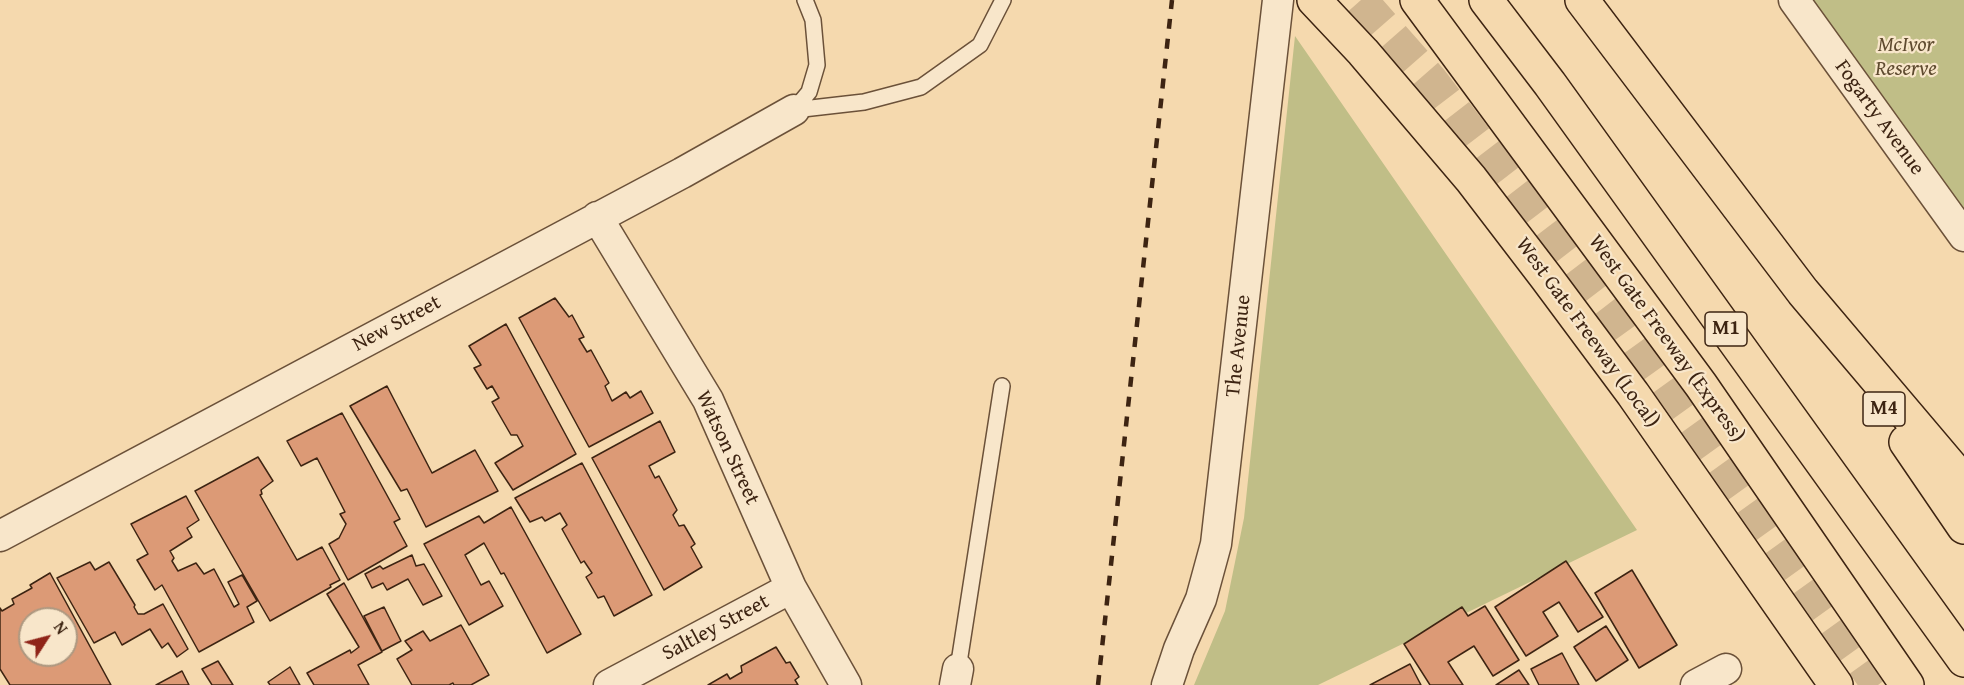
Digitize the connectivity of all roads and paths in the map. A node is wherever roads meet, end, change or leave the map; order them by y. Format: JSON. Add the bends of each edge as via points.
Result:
{"nodes":[{"id":1,"x":805,"y":0,"type":"edge"},
{"id":2,"x":1003,"y":0,"type":"edge"},
{"id":3,"x":1278,"y":0,"type":"edge"},
{"id":4,"x":1314,"y":0,"type":"edge"},
{"id":5,"x":1417,"y":0,"type":"edge"},
{"id":6,"x":1486,"y":0,"type":"edge"},
{"id":7,"x":1582,"y":0,"type":"edge"},
{"id":8,"x":1794,"y":0,"type":"edge"},
{"id":9,"x":794,"y":110,"type":"junction"},
{"id":10,"x":597,"y":218,"type":"junction"},
{"id":11,"x":1964,"y":236,"type":"edge"},
{"id":12,"x":1803,"y":292,"type":"junction"},
{"id":13,"x":1002,"y":386,"type":"dead end"},
{"id":14,"x":1964,"y":482,"type":"edge"},
{"id":15,"x":1964,"y":527,"type":"edge"},
{"id":16,"x":0,"y":536,"type":"edge"},
{"id":17,"x":791,"y":588,"type":"junction"},
{"id":18,"x":1964,"y":660,"type":"edge"},
{"id":19,"x":1726,"y":669,"type":"dead end"},
{"id":20,"x":957,"y":677,"type":"edge"},
{"id":21,"x":609,"y":685,"type":"edge"},
{"id":22,"x":846,"y":685,"type":"edge"},
{"id":23,"x":1167,"y":685,"type":"edge"},
{"id":24,"x":1696,"y":685,"type":"edge"},
{"id":25,"x":1836,"y":685,"type":"edge"},
{"id":26,"x":1907,"y":685,"type":"edge"}],
"edges":[{"from":1,"to":9,"type":"lane","via":[[813,21],[818,65],[809,92]]},
{"from":2,"to":9,"type":"lane","via":[[980,45],[921,87],[864,102]]},
{"from":3,"to":23,"type":"street","name":"The Avenue","via":[[1216,544],[1201,599]]},
{"from":4,"to":25,"type":"highway","name":"West Gate Freeway (Local)","via":[[1364,52],[1471,179],[1553,286]]},
{"from":5,"to":26,"type":"highway","name":"West Gate Freeway (Express)","number":"M1","via":[[1701,385]]},
{"from":6,"to":18,"type":"highway","number":"M1"},
{"from":7,"to":12,"type":"highway"},
{"from":8,"to":11,"type":"street","name":"Fogarty Avenue"},
{"from":9,"to":10,"type":"street","name":"New Street"},
{"from":10,"to":16,"type":"street","name":"New Street"},
{"from":10,"to":17,"type":"street","name":"Watson Street","via":[[708,400]]},
{"from":12,"to":14,"type":"highway"},
{"from":12,"to":15,"type":"highway","number":"M4"},
{"from":13,"to":20,"type":"lane"},
{"from":17,"to":21,"type":"street","name":"Saltley Street"},
{"from":17,"to":22,"type":"street","name":"Watson Street"},
{"from":19,"to":24,"type":"street"}]}
